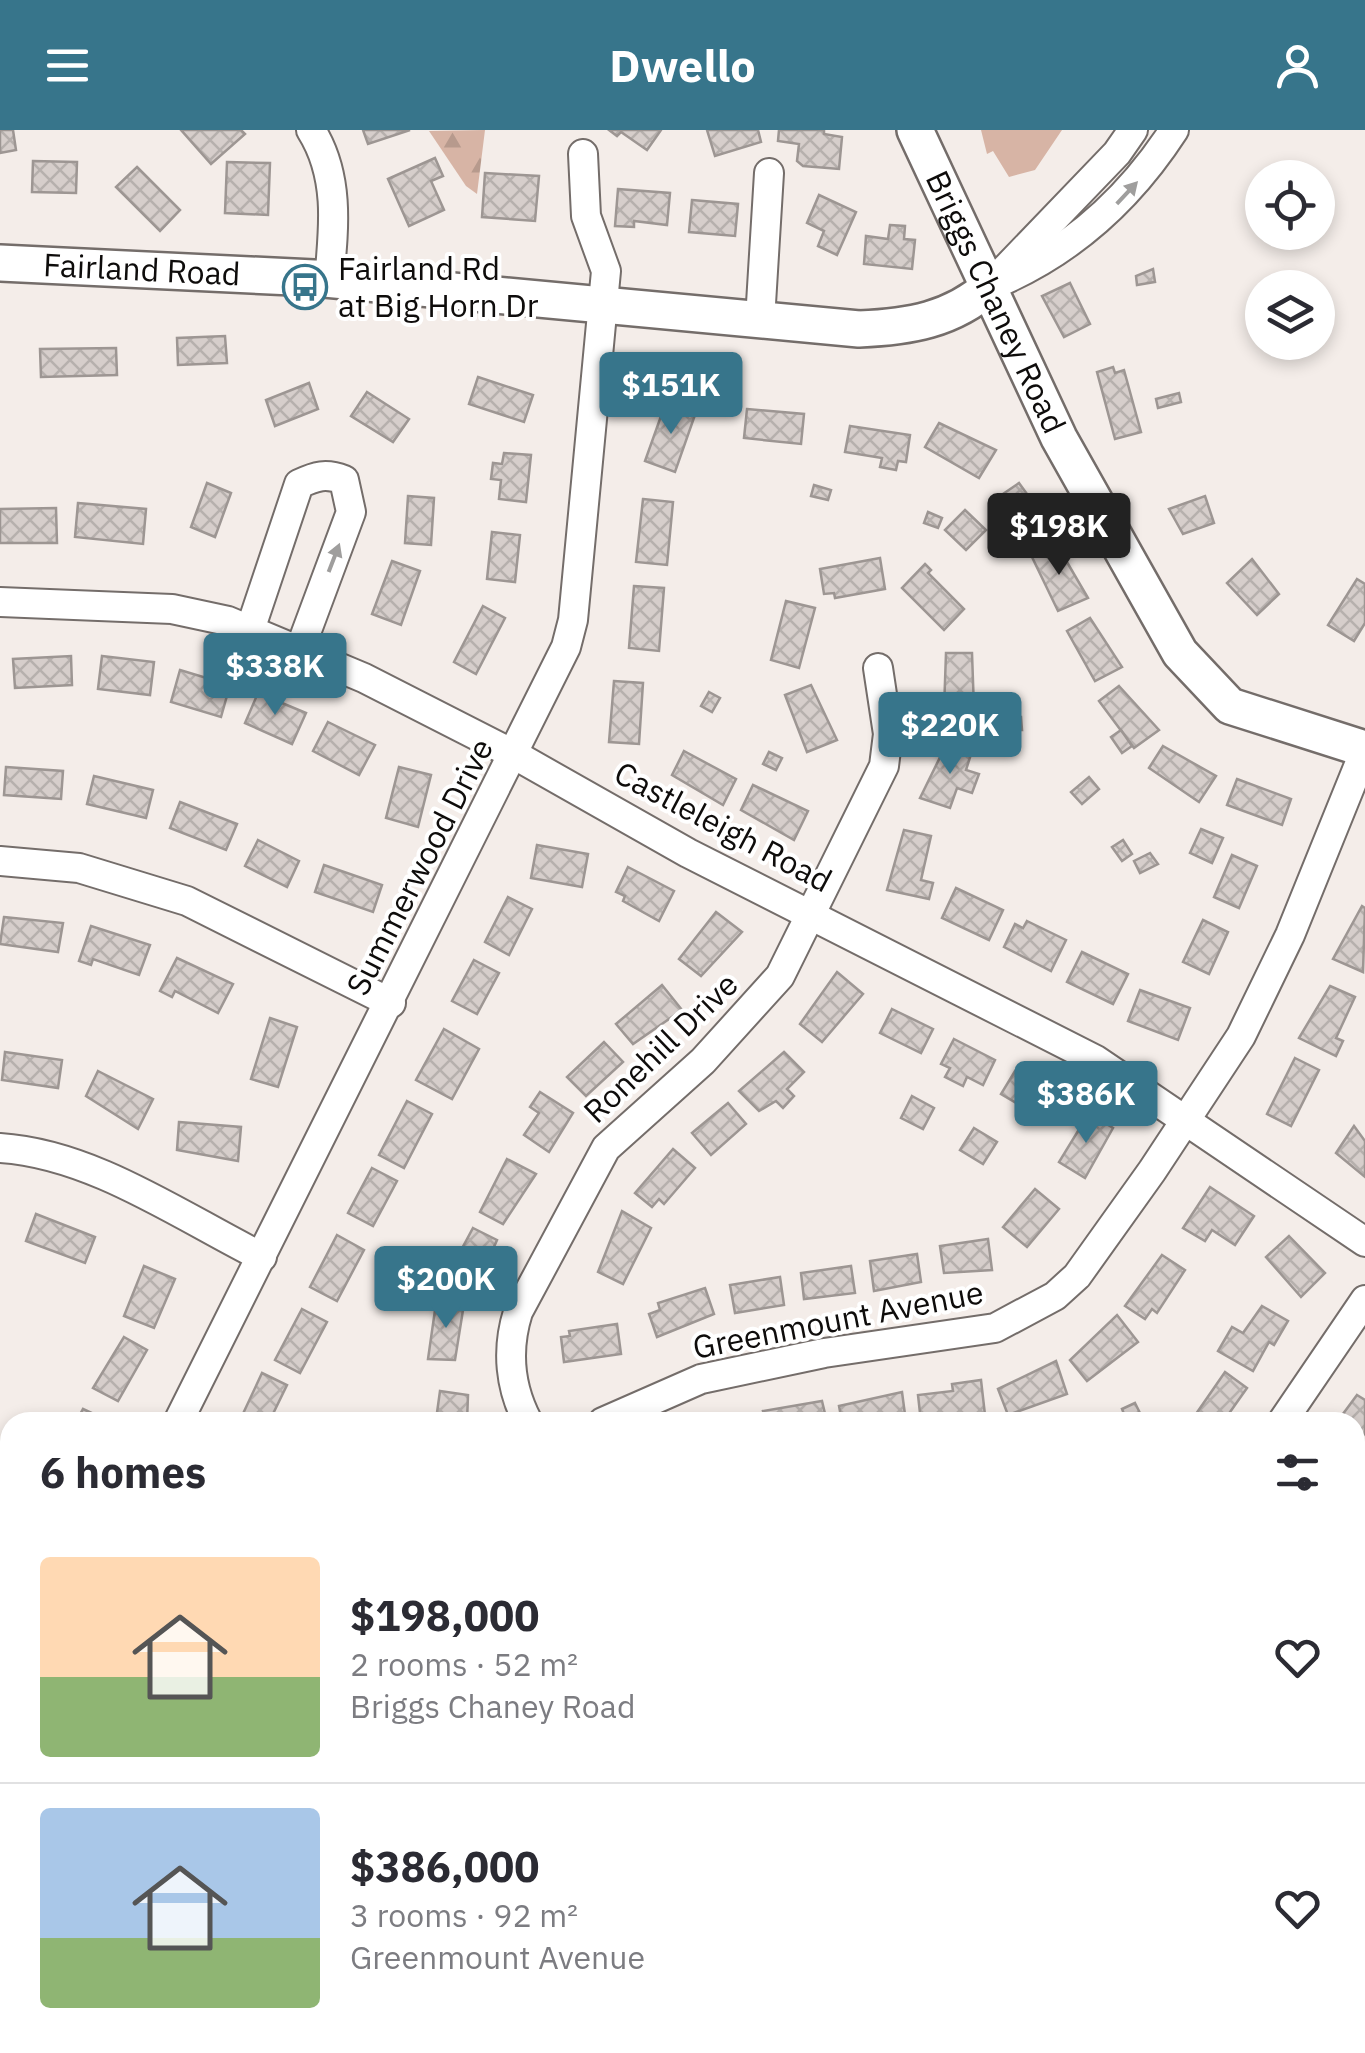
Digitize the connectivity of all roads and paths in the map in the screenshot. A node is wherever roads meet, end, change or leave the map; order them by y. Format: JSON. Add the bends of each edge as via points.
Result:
{"nodes":[{"id":1,"x":311,"y":130,"type":"edge"},
{"id":2,"x":915,"y":130,"type":"edge"},
{"id":3,"x":1133,"y":130,"type":"edge"},
{"id":4,"x":1174,"y":130,"type":"edge"},
{"id":5,"x":582,"y":154,"type":"dead end"},
{"id":6,"x":769,"y":174,"type":"dead end"},
{"id":7,"x":1072,"y":198,"type":"junction"},
{"id":8,"x":1095,"y":224,"type":"junction"},
{"id":9,"x":0,"y":263,"type":"edge"},
{"id":10,"x":329,"y":280,"type":"junction"},
{"id":11,"x":990,"y":286,"type":"junction"},
{"id":12,"x":604,"y":306,"type":"junction"},
{"id":13,"x":760,"y":320,"type":"junction"},
{"id":14,"x":0,"y":602,"type":"edge"},
{"id":15,"x":250,"y":630,"type":"junction"},
{"id":16,"x":300,"y":649,"type":"junction"},
{"id":17,"x":878,"y":668,"type":"dead end"},
{"id":18,"x":1365,"y":750,"type":"edge"},
{"id":19,"x":516,"y":755,"type":"junction"},
{"id":20,"x":0,"y":861,"type":"edge"},
{"id":21,"x":812,"y":913,"type":"junction"},
{"id":22,"x":390,"y":1003,"type":"junction"},
{"id":23,"x":1186,"y":1122,"type":"junction"},
{"id":24,"x":0,"y":1148,"type":"edge"},
{"id":25,"x":1365,"y":1242,"type":"edge"},
{"id":26,"x":262,"y":1257,"type":"junction"},
{"id":27,"x":1365,"y":1300,"type":"edge"},
{"id":28,"x":183,"y":1412,"type":"edge"},
{"id":29,"x":524,"y":1412,"type":"edge"},
{"id":30,"x":623,"y":1412,"type":"edge"},
{"id":31,"x":1289,"y":1412,"type":"edge"}],
"edges":[{"from":1,"to":10,"type":"street","via":[[325,156],[336,209]]},
{"from":2,"to":11,"type":"main road","name":"Briggs Chaney Road"},
{"from":3,"to":7,"type":"street"},
{"from":8,"to":4,"type":"street","one_way":true,"via":[[1150,168]]},
{"from":5,"to":12,"type":"street","name":"Summerwood Drive","via":[[586,216],[606,271]]},
{"from":6,"to":13,"type":"street"},
{"from":7,"to":8,"type":"street"},
{"from":7,"to":11,"type":"street"},
{"from":8,"to":11,"type":"street","via":[[1036,265]]},
{"from":9,"to":10,"type":"main road","name":"Fairland Road"},
{"from":10,"to":12,"type":"main road","name":"Fairland Road"},
{"from":11,"to":13,"type":"main road","name":"Fairland Road","via":[[968,306],[903,325],[859,329]]},
{"from":11,"to":18,"type":"main road","name":"Briggs Chaney Road","via":[[1060,438],[1162,626],[1193,670],[1230,706]]},
{"from":12,"to":13,"type":"main road","name":"Fairland Road"},
{"from":12,"to":19,"type":"street","name":"Summerwood Drive","via":[[572,620]]},
{"from":14,"to":15,"type":"street","name":"Castleleigh Road","via":[[172,609]]},
{"from":15,"to":16,"type":"street","name":"Castleleigh Road"},
{"from":16,"to":15,"type":"street","one_way":true,"via":[[351,512],[344,480],[318,475],[298,484]]},
{"from":16,"to":19,"type":"street","name":"Castleleigh Road"},
{"from":17,"to":21,"type":"street","name":"Ronehill Drive","via":[[888,734],[884,766]]},
{"from":18,"to":23,"type":"street","name":"Greenmount Avenue","via":[[1262,997]]},
{"from":19,"to":21,"type":"street","name":"Castleleigh Road","via":[[688,853]]},
{"from":19,"to":22,"type":"street","name":"Summerwood Drive"},
{"from":20,"to":22,"type":"street","via":[[79,868],[187,900]]},
{"from":21,"to":23,"type":"street","name":"Castleleigh Road","via":[[1096,1060]]},
{"from":21,"to":29,"type":"street","name":"Ronehill Drive","via":[[766,995],[703,1061],[616,1135],[586,1183],[538,1269],[511,1336],[514,1390]]},
{"from":22,"to":26,"type":"street","name":"Summerwood Drive"},
{"from":23,"to":25,"type":"street","name":"Castleleigh Road"},
{"from":23,"to":30,"type":"street","name":"Greenmount Avenue","via":[[1077,1276],[1031,1312],[995,1328],[745,1367]]},
{"from":24,"to":26,"type":"street","via":[[40,1151],[95,1172]]},
{"from":26,"to":28,"type":"street","name":"Summerwood Drive"},
{"from":27,"to":31,"type":"street"}]}
